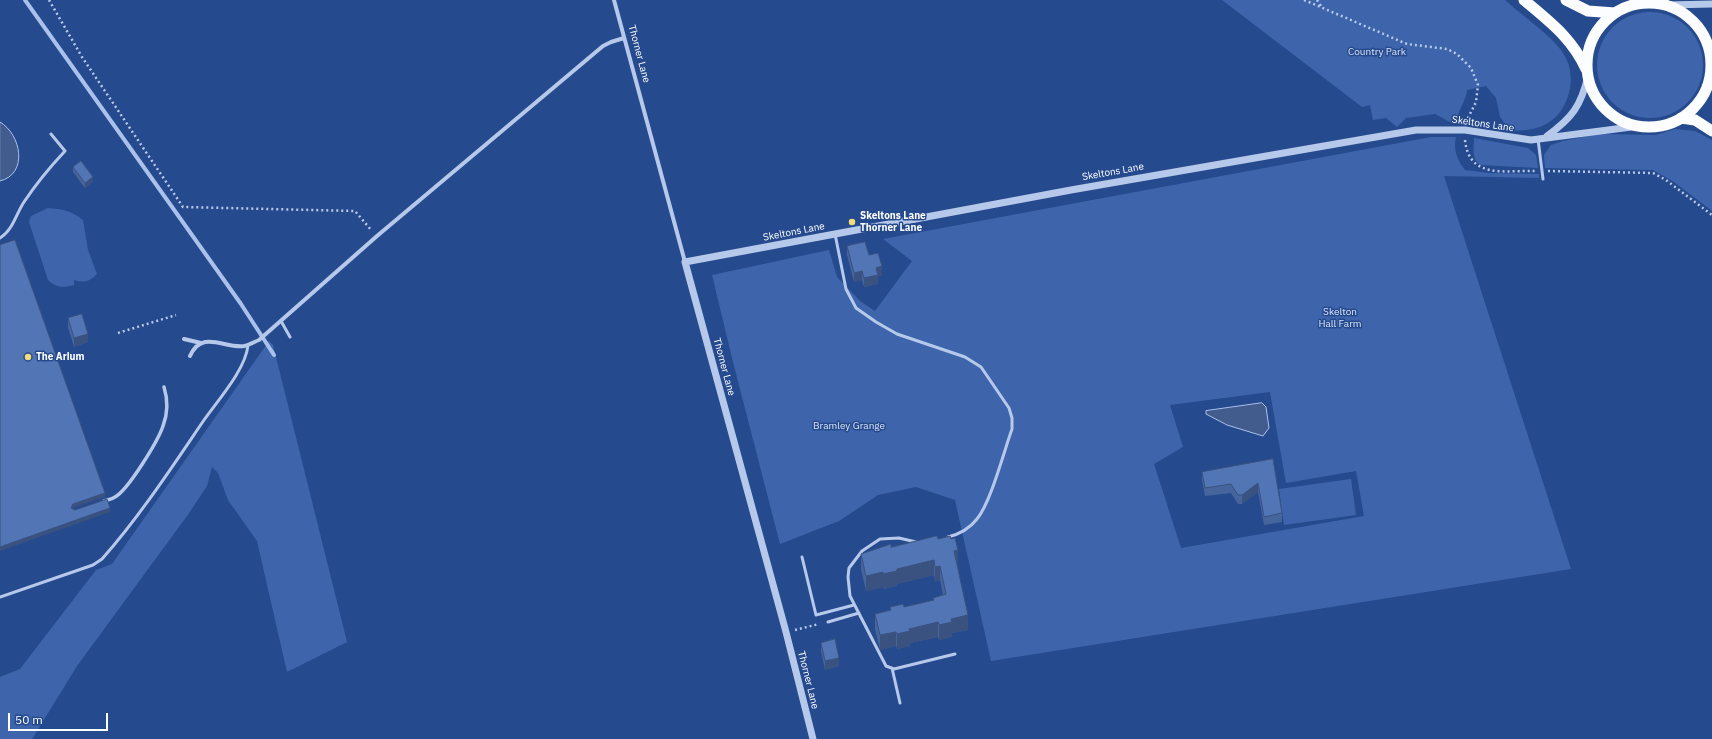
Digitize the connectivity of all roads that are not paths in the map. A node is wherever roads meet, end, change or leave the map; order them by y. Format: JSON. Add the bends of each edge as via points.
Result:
{"nodes":[{"id":1,"x":614,"y":0,"type":"edge"},
{"id":2,"x":1524,"y":0,"type":"edge"},
{"id":3,"x":1566,"y":0,"type":"edge"},
{"id":4,"x":1712,"y":4,"type":"edge"},
{"id":5,"x":1667,"y":5,"type":"junction"},
{"id":6,"x":1616,"y":13,"type":"junction"},
{"id":7,"x":624,"y":38,"type":"junction"},
{"id":8,"x":1712,"y":54,"type":"edge"},
{"id":9,"x":1712,"y":69,"type":"edge"},
{"id":10,"x":1588,"y":74,"type":"junction"},
{"id":11,"x":1681,"y":118,"type":"junction"},
{"id":12,"x":1639,"y":126,"type":"junction"},
{"id":13,"x":1712,"y":131,"type":"edge"},
{"id":14,"x":51,"y":134,"type":"dead end"},
{"id":15,"x":1546,"y":138,"type":"junction"},
{"id":16,"x":1538,"y":139,"type":"junction"},
{"id":17,"x":1543,"y":179,"type":"dead end"},
{"id":18,"x":835,"y":234,"type":"junction"},
{"id":19,"x":0,"y":238,"type":"edge"},
{"id":20,"x":685,"y":262,"type":"junction"},
{"id":21,"x":281,"y":321,"type":"junction"},
{"id":22,"x":290,"y":337,"type":"dead end"},
{"id":23,"x":184,"y":339,"type":"dead end"},
{"id":24,"x":202,"y":343,"type":"junction"},
{"id":25,"x":248,"y":345,"type":"junction"},
{"id":26,"x":190,"y":356,"type":"dead end"},
{"id":27,"x":164,"y":387,"type":"dead end"},
{"id":28,"x":102,"y":502,"type":"edge"},
{"id":29,"x":944,"y":538,"type":"edge"},
{"id":30,"x":922,"y":542,"type":"edge"},
{"id":31,"x":802,"y":557,"type":"dead end"},
{"id":32,"x":0,"y":597,"type":"edge"},
{"id":33,"x":854,"y":605,"type":"junction"},
{"id":34,"x":859,"y":613,"type":"junction"},
{"id":35,"x":828,"y":622,"type":"road end"},
{"id":36,"x":955,"y":654,"type":"dead end"},
{"id":37,"x":892,"y":668,"type":"junction"},
{"id":38,"x":900,"y":702,"type":"dead end"},
{"id":39,"x":813,"y":739,"type":"edge"}],
"edges":[{"from":1,"to":7,"type":"street","name":"Thorner Lane"},
{"from":2,"to":10,"type":"highway","via":[[1568,38],[1576,48]]},
{"from":3,"to":6,"type":"highway","via":[[1588,11]]},
{"from":4,"to":5,"type":"street"},
{"from":5,"to":6,"type":"highway","via":[[1642,3]]},
{"from":5,"to":8,"type":"highway","via":[[1681,11],[1692,20],[1701,30]]},
{"from":6,"to":10,"type":"highway","via":[[1604,22],[1592,41],[1588,55]]},
{"from":7,"to":20,"type":"street","name":"Thorner Lane"},
{"from":7,"to":21,"type":"street","via":[[603,46],[376,236]]},
{"from":8,"to":9,"type":"highway"},
{"from":9,"to":11,"type":"highway","via":[[1708,87],[1701,100]]},
{"from":10,"to":12,"type":"highway","via":[[1592,90],[1600,103],[1624,122]]},
{"from":10,"to":15,"type":"street","via":[[1584,92],[1572,115]]},
{"from":11,"to":12,"type":"highway","via":[[1657,126]]},
{"from":11,"to":13,"type":"highway","via":[[1695,120]]},
{"from":12,"to":15,"type":"street","name":"Skeltons Lane"},
{"from":14,"to":19,"type":"lane","via":[[65,151],[50,167],[23,204],[9,230]]},
{"from":15,"to":16,"type":"street","name":"Skeltons Lane"},
{"from":16,"to":17,"type":"lane"},
{"from":16,"to":18,"type":"street","name":"Skeltons Lane","via":[[1520,139],[1465,130],[1416,130]]},
{"from":18,"to":20,"type":"street","name":"Skeltons Lane"},
{"from":18,"to":29,"type":"lane","via":[[846,289],[856,308],[897,334],[974,361],[987,374],[1009,408],[1012,429],[983,511],[962,532]]},
{"from":20,"to":39,"type":"street","name":"Thorner Lane"},
{"from":21,"to":22,"type":"lane"},
{"from":21,"to":25,"type":"street","via":[[259,340]]},
{"from":23,"to":24,"type":"street"},
{"from":24,"to":25,"type":"street"},
{"from":24,"to":26,"type":"street","via":[[193,348]]},
{"from":25,"to":32,"type":"lane","via":[[248,353],[237,373],[175,462],[102,559],[93,565]]},
{"from":27,"to":28,"type":"street","via":[[168,397],[167,412],[154,444],[127,487],[116,497]]},
{"from":30,"to":33,"type":"lane","via":[[889,537],[880,539],[862,551],[849,568],[848,587]]},
{"from":31,"to":33,"type":"lane","via":[[816,615]]},
{"from":33,"to":34,"type":"lane"},
{"from":34,"to":35,"type":"lane"},
{"from":34,"to":37,"type":"lane","via":[[883,663]]},
{"from":36,"to":37,"type":"lane"},
{"from":37,"to":38,"type":"lane"}]}
